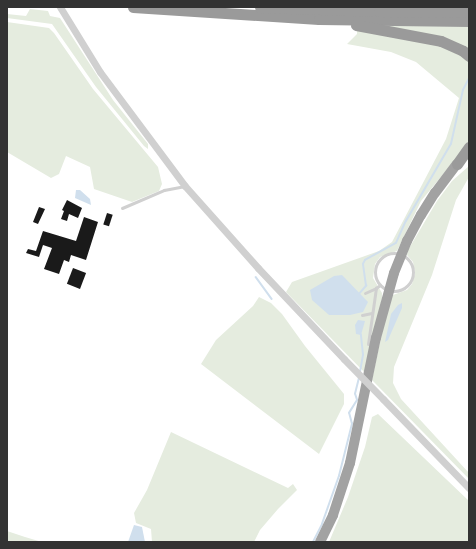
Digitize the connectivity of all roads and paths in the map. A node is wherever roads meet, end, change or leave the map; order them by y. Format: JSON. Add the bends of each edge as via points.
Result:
{"nodes":[{"id":1,"x":60,"y":7,"type":"edge"},
{"id":2,"x":133,"y":7,"type":"edge"},
{"id":3,"x":260,"y":7,"type":"edge"},
{"id":4,"x":269,"y":7,"type":"edge"},
{"id":5,"x":456,"y":7,"type":"edge"},
{"id":6,"x":468,"y":15,"type":"edge"},
{"id":7,"x":319,"y":18,"type":"junction"},
{"id":8,"x":469,"y":56,"type":"edge"},
{"id":9,"x":469,"y":148,"type":"edge"},
{"id":10,"x":469,"y":153,"type":"edge"},
{"id":11,"x":469,"y":157,"type":"edge"},
{"id":12,"x":458,"y":164,"type":"junction"},
{"id":13,"x":185,"y":186,"type":"junction"},
{"id":14,"x":122,"y":208,"type":"dead end"},
{"id":15,"x":401,"y":254,"type":"junction"},
{"id":16,"x":376,"y":288,"type":"junction"},
{"id":17,"x":384,"y":288,"type":"junction"},
{"id":18,"x":364,"y":293,"type":"dead end"},
{"id":19,"x":372,"y":313,"type":"junction"},
{"id":20,"x":362,"y":315,"type":"dead end"},
{"id":21,"x":368,"y":344,"type":"dead end"},
{"id":22,"x":469,"y":488,"type":"edge"},
{"id":23,"x":320,"y":542,"type":"edge"}],
"edges":[{"from":1,"to":13,"type":"street","via":[[121,101]]},
{"from":2,"to":7,"type":"highway"},
{"from":3,"to":4,"type":"highway"},
{"from":4,"to":6,"type":"highway"},
{"from":5,"to":6,"type":"highway"},
{"from":6,"to":7,"type":"highway"},
{"from":7,"to":8,"type":"highway","via":[[329,22],[441,41]]},
{"from":9,"to":12,"type":"highway"},
{"from":10,"to":12,"type":"highway"},
{"from":11,"to":12,"type":"highway"},
{"from":12,"to":15,"type":"highway","via":[[421,215]]},
{"from":13,"to":14,"type":"lane","via":[[164,190]]},
{"from":13,"to":22,"type":"street","bridge":true,"via":[[258,268]]},
{"from":15,"to":17,"type":"highway"},
{"from":15,"to":17,"type":"lane","via":[[391,253],[378,263],[375,274]]},
{"from":15,"to":17,"type":"lane","via":[[412,265],[412,278],[404,289],[397,291]]},
{"from":16,"to":17,"type":"lane"},
{"from":16,"to":18,"type":"lane"},
{"from":16,"to":19,"type":"lane"},
{"from":17,"to":23,"type":"highway","via":[[350,463]]},
{"from":19,"to":20,"type":"lane"},
{"from":19,"to":21,"type":"lane"}]}
